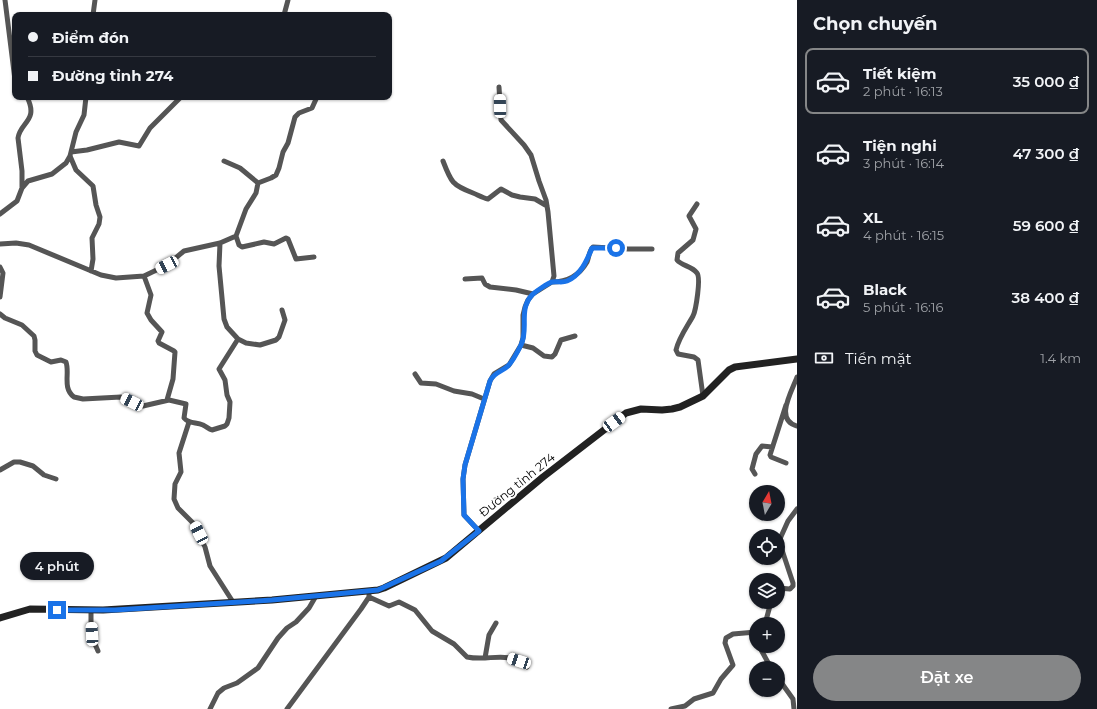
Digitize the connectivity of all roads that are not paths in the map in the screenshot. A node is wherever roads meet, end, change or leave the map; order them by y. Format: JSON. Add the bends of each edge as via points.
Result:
{"nodes":[{"id":1,"x":5,"y":0,"type":"edge"},
{"id":2,"x":95,"y":0,"type":"edge"},
{"id":3,"x":288,"y":0,"type":"edge"},
{"id":4,"x":94,"y":12,"type":"edge"},
{"id":5,"x":285,"y":12,"type":"edge"},
{"id":6,"x":12,"y":56,"type":"edge"},
{"id":7,"x":499,"y":87,"type":"dead end"},
{"id":8,"x":28,"y":100,"type":"edge"},
{"id":9,"x":86,"y":100,"type":"edge"},
{"id":10,"x":179,"y":100,"type":"edge"},
{"id":11,"x":316,"y":100,"type":"edge"},
{"id":12,"x":70,"y":154,"type":"junction"},
{"id":13,"x":224,"y":161,"type":"dead end"},
{"id":14,"x":443,"y":161,"type":"dead end"},
{"id":15,"x":258,"y":183,"type":"junction"},
{"id":16,"x":22,"y":188,"type":"junction"},
{"id":17,"x":697,"y":204,"type":"dead end"},
{"id":18,"x":548,"y":206,"type":"junction"},
{"id":19,"x":0,"y":214,"type":"edge"},
{"id":20,"x":236,"y":236,"type":"junction"},
{"id":21,"x":220,"y":243,"type":"junction"},
{"id":22,"x":0,"y":244,"type":"edge"},
{"id":23,"x":652,"y":249,"type":"dead end"},
{"id":24,"x":314,"y":257,"type":"dead end"},
{"id":25,"x":0,"y":267,"type":"edge"},
{"id":26,"x":91,"y":271,"type":"junction"},
{"id":27,"x":144,"y":276,"type":"junction"},
{"id":28,"x":464,"y":279,"type":"dead end"},
{"id":29,"x":552,"y":282,"type":"junction"},
{"id":30,"x":532,"y":294,"type":"junction"},
{"id":31,"x":0,"y":297,"type":"edge"},
{"id":32,"x":282,"y":310,"type":"dead end"},
{"id":33,"x":0,"y":314,"type":"edge"},
{"id":34,"x":575,"y":336,"type":"dead end"},
{"id":35,"x":238,"y":339,"type":"junction"},
{"id":36,"x":521,"y":345,"type":"junction"},
{"id":37,"x":797,"y":359,"type":"edge"},
{"id":38,"x":415,"y":374,"type":"dead end"},
{"id":39,"x":797,"y":377,"type":"edge"},
{"id":40,"x":703,"y":396,"type":"junction"},
{"id":41,"x":484,"y":399,"type":"junction"},
{"id":42,"x":167,"y":400,"type":"junction"},
{"id":43,"x":786,"y":405,"type":"junction"},
{"id":44,"x":189,"y":422,"type":"junction"},
{"id":45,"x":797,"y":426,"type":"edge"},
{"id":46,"x":772,"y":448,"type":"junction"},
{"id":47,"x":786,"y":463,"type":"dead end"},
{"id":48,"x":0,"y":470,"type":"edge"},
{"id":49,"x":755,"y":474,"type":"dead end"},
{"id":50,"x":56,"y":479,"type":"dead end"},
{"id":51,"x":797,"y":509,"type":"edge"},
{"id":52,"x":479,"y":531,"type":"junction"},
{"id":53,"x":785,"y":589,"type":"edge"},
{"id":54,"x":369,"y":594,"type":"junction"},
{"id":55,"x":316,"y":596,"type":"junction"},
{"id":56,"x":234,"y":602,"type":"junction"},
{"id":57,"x":91,"y":610,"type":"junction"},
{"id":58,"x":0,"y":618,"type":"edge"},
{"id":59,"x":496,"y":623,"type":"dead end"},
{"id":60,"x":749,"y":634,"type":"edge"},
{"id":61,"x":98,"y":651,"type":"dead end"},
{"id":62,"x":485,"y":658,"type":"junction"},
{"id":63,"x":527,"y":668,"type":"dead end"},
{"id":64,"x":785,"y":689,"type":"edge"},
{"id":65,"x":210,"y":709,"type":"edge"},
{"id":66,"x":287,"y":709,"type":"edge"},
{"id":67,"x":671,"y":709,"type":"edge"},
{"id":68,"x":794,"y":709,"type":"edge"}],
"edges":[{"from":1,"to":6,"type":"street"},
{"from":2,"to":4,"type":"street"},
{"from":3,"to":5,"type":"street"},
{"from":7,"to":18,"type":"street","via":[[501,120],[531,155]]},
{"from":8,"to":16,"type":"street","via":[[30,114],[18,138]]},
{"from":9,"to":12,"type":"street","via":[[84,115]]},
{"from":10,"to":12,"type":"street","via":[[150,128],[139,146],[119,142]]},
{"from":11,"to":15,"type":"street","via":[[312,108],[295,117],[276,175]]},
{"from":12,"to":16,"type":"street","via":[[66,163],[52,174],[28,181]]},
{"from":12,"to":26,"type":"street","via":[[76,170],[93,186],[100,217],[92,238],[94,259]]},
{"from":13,"to":15,"type":"street","via":[[240,168]]},
{"from":14,"to":18,"type":"street","via":[[449,178],[456,187],[463,190],[488,199],[501,189],[512,195],[535,199]]},
{"from":15,"to":20,"type":"street"},
{"from":16,"to":19,"type":"street","via":[[17,201]]},
{"from":17,"to":40,"type":"street","via":[[689,216],[696,229],[693,240],[678,252],[677,260],[694,269],[700,280],[694,314],[676,350],[678,354],[697,358]]},
{"from":18,"to":29,"type":"street","via":[[554,276]]},
{"from":20,"to":21,"type":"street"},
{"from":20,"to":24,"type":"street","via":[[242,247],[264,242],[274,244],[286,238],[296,259]]},
{"from":21,"to":27,"type":"street","via":[[184,251],[167,265]]},
{"from":21,"to":35,"type":"street","via":[[219,266],[224,319],[227,327]]},
{"from":22,"to":26,"type":"street","via":[[16,243],[36,247]]},
{"from":23,"to":29,"type":"street","via":[[593,247],[586,263],[574,276],[567,281]]},
{"from":25,"to":31,"type":"street","via":[[3,273]]},
{"from":26,"to":27,"type":"street","via":[[116,278]]},
{"from":27,"to":42,"type":"street","via":[[151,295],[147,313],[162,332],[158,341],[175,352],[173,379]]},
{"from":28,"to":30,"type":"street","via":[[482,278],[490,287]]},
{"from":29,"to":30,"type":"street"},
{"from":30,"to":36,"type":"street","via":[[523,315]]},
{"from":32,"to":35,"type":"street","via":[[285,320],[276,340],[258,345]]},
{"from":33,"to":42,"type":"street","via":[[22,325],[35,338],[37,355],[51,362],[66,362],[66,380],[74,397],[121,397],[143,406]]},
{"from":34,"to":36,"type":"street","via":[[563,339],[552,357]]},
{"from":35,"to":44,"type":"street","via":[[219,369],[225,380],[230,402],[227,424],[212,430]]},
{"from":36,"to":41,"type":"street","via":[[509,365],[492,377]]},
{"from":37,"to":40,"type":"main road","name":"Đường tỉnh 274","via":[[735,367]]},
{"from":38,"to":41,"type":"street","via":[[422,382]]},
{"from":39,"to":43,"type":"street"},
{"from":40,"to":52,"type":"main road","name":"Đường tỉnh 274","via":[[672,410],[641,409],[626,413],[543,477]]},
{"from":41,"to":52,"type":"street","via":[[466,458],[463,479],[464,515]]},
{"from":42,"to":44,"type":"street","via":[[186,404],[184,418]]},
{"from":43,"to":45,"type":"street","via":[[785,417],[788,422]]},
{"from":43,"to":46,"type":"street"},
{"from":44,"to":56,"type":"street","via":[[179,454],[181,472],[175,484],[174,499],[178,508],[194,523],[210,566]]},
{"from":46,"to":47,"type":"street","via":[[771,457]]},
{"from":46,"to":49,"type":"street","via":[[762,446],[757,452],[752,466]]},
{"from":48,"to":50,"type":"street","via":[[14,462],[20,462]]},
{"from":51,"to":53,"type":"street","via":[[788,520],[779,541],[793,583],[790,589]]},
{"from":52,"to":54,"type":"main road","name":"Đường tỉnh 274","via":[[441,561]]},
{"from":54,"to":55,"type":"main road","name":"Đường tỉnh 274"},
{"from":54,"to":62,"type":"street","via":[[389,606],[401,602],[415,610],[432,631],[454,644],[464,655],[470,658]]},
{"from":54,"to":66,"type":"street"},
{"from":55,"to":56,"type":"main road","name":"Đường tỉnh 274"},
{"from":55,"to":65,"type":"street","via":[[309,608],[278,638],[258,668],[218,693]]},
{"from":56,"to":57,"type":"main road","name":"Đường tỉnh 274"},
{"from":57,"to":58,"type":"main road","name":"Đường tỉnh 274","via":[[30,609]]},
{"from":57,"to":61,"type":"street","via":[[92,634]]},
{"from":59,"to":62,"type":"street","via":[[489,635]]},
{"from":60,"to":67,"type":"street","via":[[733,634],[726,638],[725,643],[733,664],[713,693],[694,699],[685,706]]},
{"from":62,"to":63,"type":"street","via":[[508,657],[519,661]]},
{"from":64,"to":68,"type":"street","via":[[793,699]]}]}
